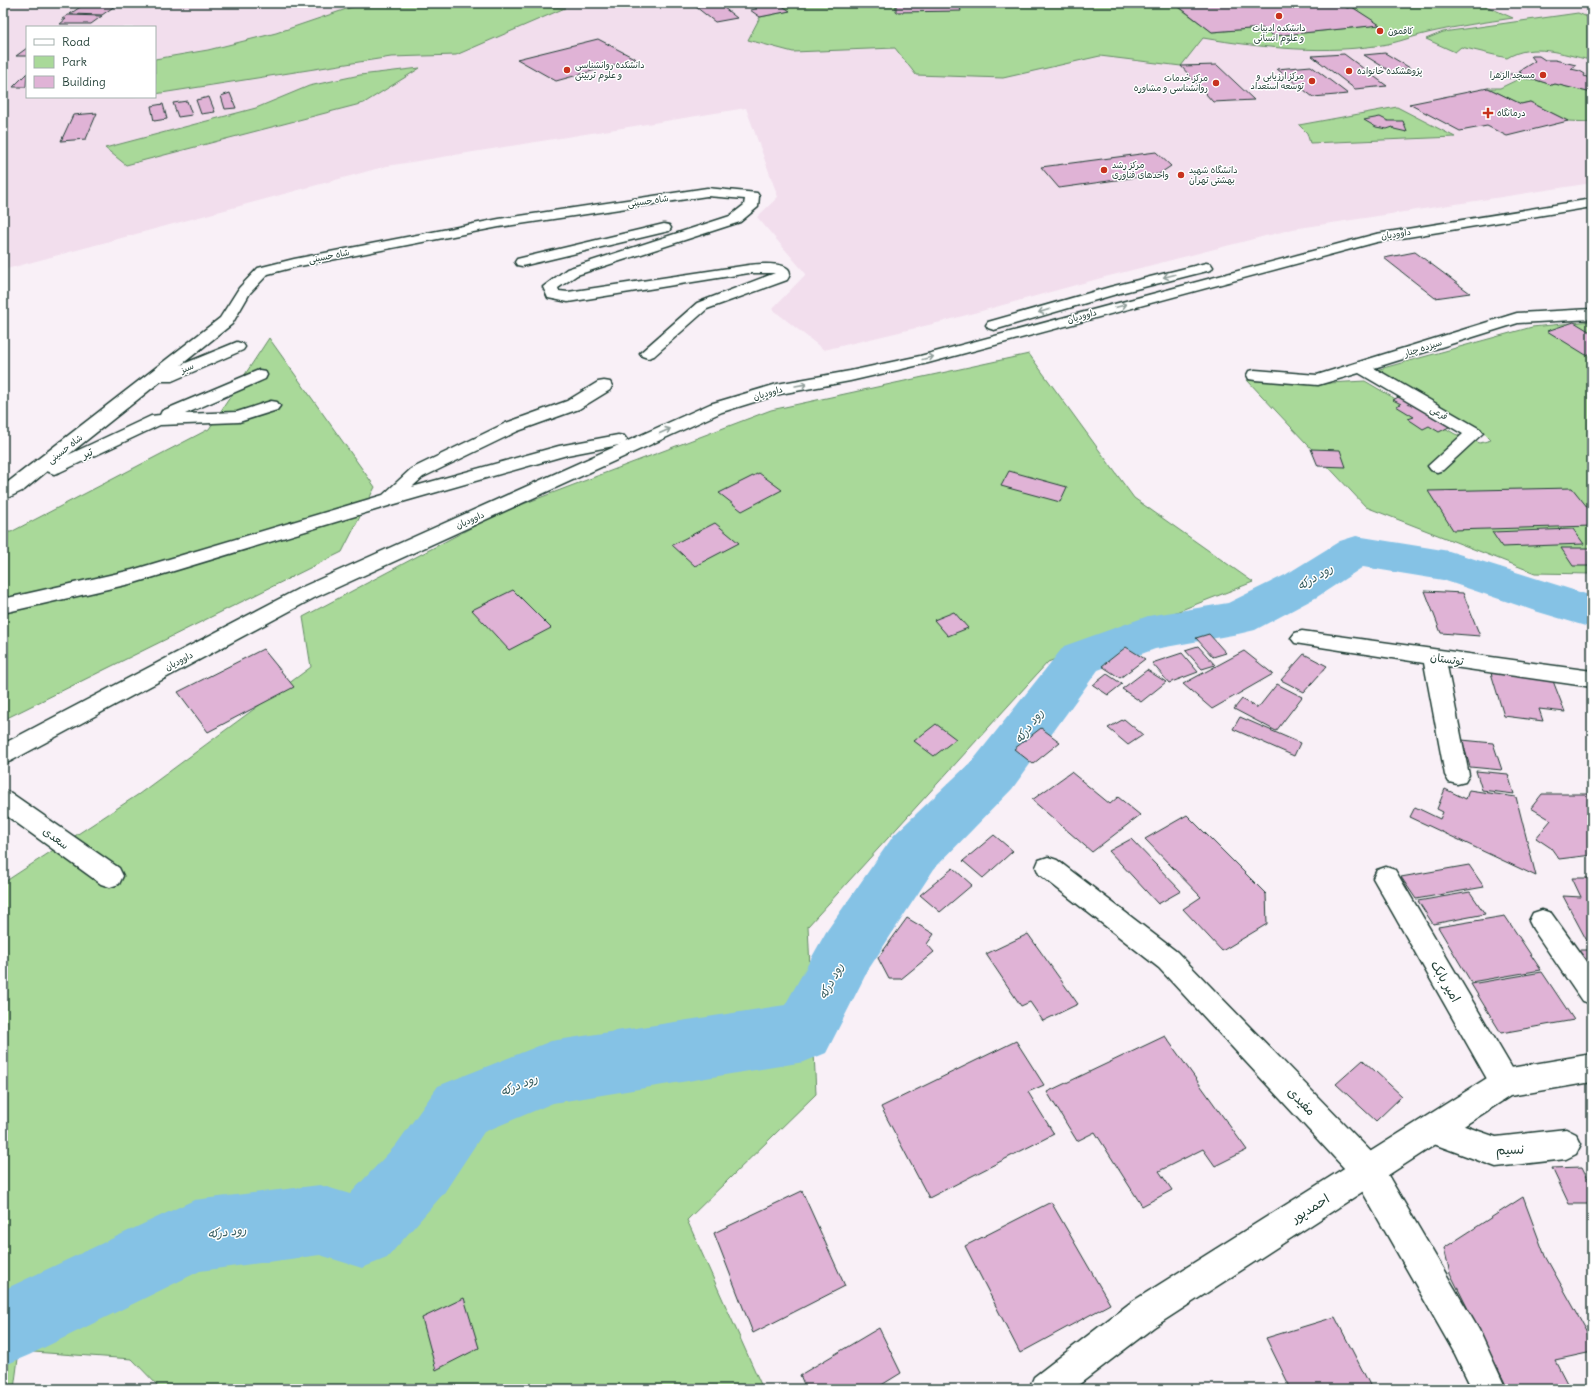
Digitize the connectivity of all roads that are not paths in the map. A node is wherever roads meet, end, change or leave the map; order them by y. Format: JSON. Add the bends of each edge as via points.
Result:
{"nodes":[{"id":1,"x":1592,"y":194,"type":"edge"},
{"id":2,"x":1592,"y":203,"type":"edge"},
{"id":3,"x":751,"y":207,"type":"junction"},
{"id":4,"x":522,"y":262,"type":"dead end"},
{"id":5,"x":1190,"y":271,"type":"junction"},
{"id":6,"x":1214,"y":281,"type":"junction"},
{"id":7,"x":1592,"y":314,"type":"edge"},
{"id":8,"x":237,"y":347,"type":"dead end"},
{"id":9,"x":648,"y":353,"type":"dead end"},
{"id":10,"x":1361,"y":367,"type":"junction"},
{"id":11,"x":258,"y":375,"type":"dead end"},
{"id":12,"x":1255,"y":375,"type":"dead end"},
{"id":13,"x":604,"y":386,"type":"dead end"},
{"id":14,"x":138,"y":390,"type":"junction"},
{"id":15,"x":271,"y":406,"type":"dead end"},
{"id":16,"x":157,"y":420,"type":"junction"},
{"id":17,"x":624,"y":444,"type":"junction"},
{"id":18,"x":1437,"y":466,"type":"dead end"},
{"id":19,"x":10,"y":490,"type":"edge"},
{"id":20,"x":388,"y":500,"type":"junction"},
{"id":21,"x":3,"y":606,"type":"edge"},
{"id":22,"x":1302,"y":638,"type":"dead end"},
{"id":23,"x":1434,"y":657,"type":"junction"},
{"id":24,"x":1592,"y":679,"type":"edge"},
{"id":25,"x":3,"y":740,"type":"edge"},
{"id":26,"x":3,"y":755,"type":"edge"},
{"id":27,"x":1457,"y":775,"type":"dead end"},
{"id":28,"x":3,"y":800,"type":"edge"},
{"id":29,"x":1048,"y":867,"type":"dead end"},
{"id":30,"x":110,"y":876,"type":"dead end"},
{"id":31,"x":1386,"y":878,"type":"dead end"},
{"id":32,"x":1542,"y":920,"type":"dead end"},
{"id":33,"x":1592,"y":992,"type":"edge"},
{"id":34,"x":1592,"y":1068,"type":"edge"},
{"id":35,"x":1505,"y":1083,"type":"junction"},
{"id":36,"x":1433,"y":1130,"type":"junction"},
{"id":37,"x":1566,"y":1144,"type":"dead end"},
{"id":38,"x":1368,"y":1171,"type":"junction"},
{"id":39,"x":1046,"y":1389,"type":"edge"},
{"id":40,"x":1489,"y":1389,"type":"edge"}],
"edges":[{"from":1,"to":5,"type":"street","name":"داوودیان","via":[[1364,228]]},
{"from":2,"to":6,"type":"street","name":"داوودیان","via":[[1376,238]]},
{"from":3,"to":4,"type":"street"},
{"from":3,"to":9,"type":"street","via":[[735,219],[572,272],[550,287],[554,295],[568,297],[749,270],[775,268],[782,271],[782,277],[702,306]]},
{"from":3,"to":14,"type":"street","name":"شاه حسینی","via":[[752,196],[707,192],[473,227],[263,271],[244,291],[226,321]]},
{"from":5,"to":6,"type":"street"},
{"from":5,"to":17,"type":"street","name":"داوودیان","one_way":true,"via":[[901,351],[762,378],[690,403]]},
{"from":17,"to":6,"type":"street","name":"داوودیان","one_way":true,"via":[[716,408],[777,389],[922,360]]},
{"from":7,"to":10,"type":"street","name":"سیزده چنار","via":[[1517,318]]},
{"from":8,"to":14,"type":"street","name":"سبز"},
{"from":10,"to":12,"type":"street","name":"سیزده چنار","via":[[1318,380]]},
{"from":10,"to":18,"type":"street","name":"فرعی","via":[[1474,433]]},
{"from":11,"to":16,"type":"street","name":"تیر"},
{"from":13,"to":20,"type":"street","via":[[573,405],[512,427],[417,473]]},
{"from":14,"to":19,"type":"street","name":"شاه حسینی"},
{"from":15,"to":16,"type":"street","name":"تیر","via":[[239,417]]},
{"from":16,"to":19,"type":"street","name":"تیر"},
{"from":17,"to":20,"type":"street","via":[[565,450]]},
{"from":17,"to":25,"type":"street","name":"داوودیان","via":[[299,586]]},
{"from":17,"to":26,"type":"street","name":"داوودیان","via":[[307,593]]},
{"from":20,"to":21,"type":"street","via":[[134,576]]},
{"from":22,"to":23,"type":"street","name":"توتستان"},
{"from":23,"to":24,"type":"street","name":"توتستان"},
{"from":23,"to":27,"type":"street"},
{"from":28,"to":30,"type":"street","name":"سعدی"},
{"from":29,"to":38,"type":"street","name":"مفیدی","via":[[1168,960]]},
{"from":31,"to":35,"type":"street","name":"امیر بابک"},
{"from":32,"to":33,"type":"street"},
{"from":34,"to":35,"type":"street","name":"احمدپور"},
{"from":35,"to":36,"type":"street","name":"احمدپور"},
{"from":36,"to":37,"type":"street","name":"نسیم","via":[[1496,1152]]},
{"from":36,"to":38,"type":"street","name":"احمدپور"},
{"from":38,"to":39,"type":"street","name":"احمدپور","via":[[1142,1315]]},
{"from":38,"to":40,"type":"street","name":"مفیدی","via":[[1467,1342]]}]}
